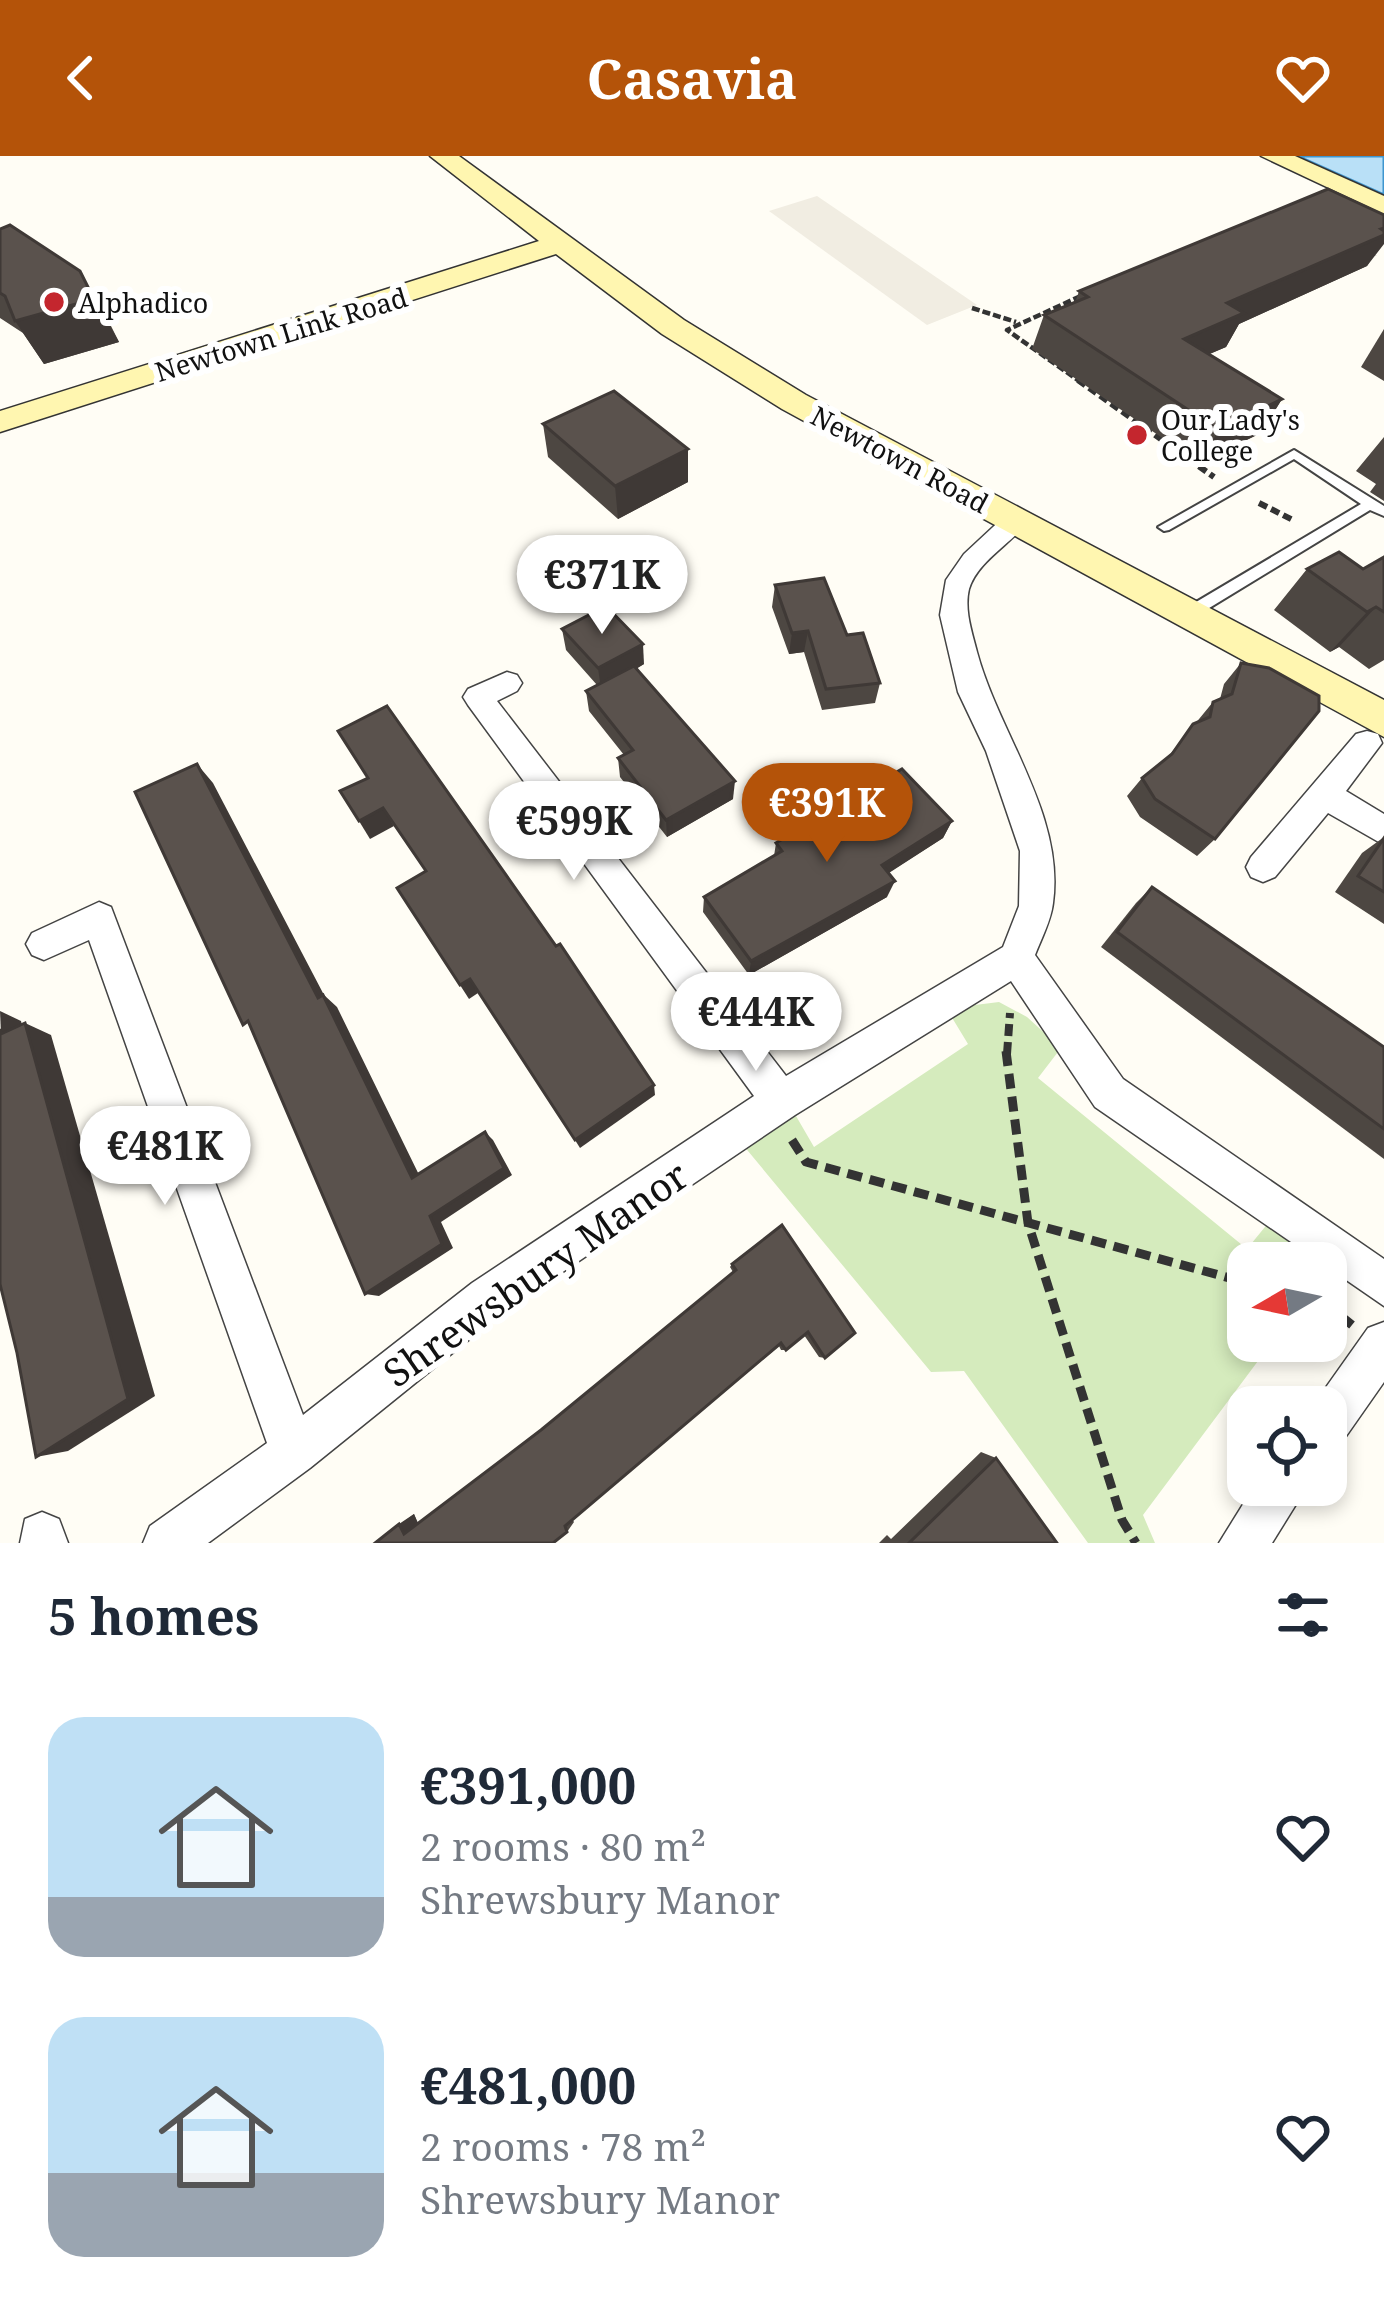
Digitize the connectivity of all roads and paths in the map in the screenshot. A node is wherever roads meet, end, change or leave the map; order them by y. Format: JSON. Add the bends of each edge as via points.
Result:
{"nodes":[{"id":1,"x":443,"y":156,"type":"edge"},
{"id":2,"x":1274,"y":156,"type":"edge"},
{"id":3,"x":1384,"y":206,"type":"edge"},
{"id":4,"x":561,"y":243,"type":"junction"},
{"id":5,"x":1098,"y":289,"type":"edge"},
{"id":6,"x":972,"y":308,"type":"dead end"},
{"id":7,"x":1016,"y":322,"type":"junction"},
{"id":8,"x":0,"y":422,"type":"edge"},
{"id":9,"x":1231,"y":489,"type":"junction"},
{"id":10,"x":1377,"y":508,"type":"edge"},
{"id":11,"x":1016,"y":520,"type":"junction"},
{"id":12,"x":1164,"y":526,"type":"dead end"},
{"id":13,"x":1322,"y":534,"type":"junction"},
{"id":14,"x":1191,"y":612,"type":"junction"},
{"id":15,"x":507,"y":683,"type":"dead end"},
{"id":16,"x":1375,"y":731,"type":"edge"},
{"id":17,"x":1324,"y":794,"type":"junction"},
{"id":18,"x":1384,"y":831,"type":"edge"},
{"id":19,"x":1263,"y":867,"type":"dead end"},
{"id":20,"x":44,"y":944,"type":"dead end"},
{"id":21,"x":1016,"y":958,"type":"junction"},
{"id":22,"x":776,"y":1105,"type":"junction"},
{"id":23,"x":1028,"y":1223,"type":"junction"},
{"id":24,"x":1227,"y":1277,"type":"edge"},
{"id":25,"x":1384,"y":1285,"type":"edge"},
{"id":26,"x":1384,"y":1344,"type":"edge"},
{"id":27,"x":1347,"y":1396,"type":"edge"},
{"id":28,"x":294,"y":1452,"type":"junction"},
{"id":29,"x":1269,"y":1506,"type":"edge"},
{"id":30,"x":166,"y":1543,"type":"edge"},
{"id":31,"x":1136,"y":1543,"type":"edge"},
{"id":32,"x":1243,"y":1543,"type":"edge"}],
"edges":[{"from":1,"to":4,"type":"street","name":"Newtown Road"},
{"from":2,"to":3,"type":"street"},
{"from":4,"to":8,"type":"street","name":"Newtown Link Road"},
{"from":4,"to":11,"type":"street","name":"Newtown Road","via":[[794,403]]},
{"from":5,"to":7,"type":"path"},
{"from":6,"to":7,"type":"path"},
{"from":7,"to":9,"type":"path","via":[[1007,330],[1015,339]]},
{"from":9,"to":10,"type":"lane","via":[[1294,454]]},
{"from":9,"to":12,"type":"lane"},
{"from":9,"to":13,"type":"path"},
{"from":10,"to":13,"type":"lane"},
{"from":11,"to":14,"type":"street","name":"Newtown Road"},
{"from":11,"to":21,"type":"street","via":[[956,587],[954,615],[973,692],[1037,851],[1036,906]]},
{"from":13,"to":14,"type":"lane"},
{"from":14,"to":16,"type":"street","name":"Newtown Road"},
{"from":15,"to":22,"type":"street","via":[[478,697]]},
{"from":16,"to":17,"type":"street"},
{"from":17,"to":18,"type":"street"},
{"from":17,"to":19,"type":"street"},
{"from":20,"to":28,"type":"street","via":[[99,919]]},
{"from":21,"to":22,"type":"street","name":"Shrewsbury Manor"},
{"from":21,"to":23,"type":"path","via":[[1006,1048]]},
{"from":21,"to":25,"type":"street","via":[[1109,1093]]},
{"from":22,"to":23,"type":"path","via":[[806,1162]]},
{"from":22,"to":28,"type":"street","name":"Shrewsbury Manor","via":[[488,1298]]},
{"from":23,"to":24,"type":"path"},
{"from":23,"to":31,"type":"path"},
{"from":26,"to":27,"type":"street"},
{"from":28,"to":30,"type":"street","name":"Shrewsbury Manor"},
{"from":29,"to":32,"type":"street"}]}
